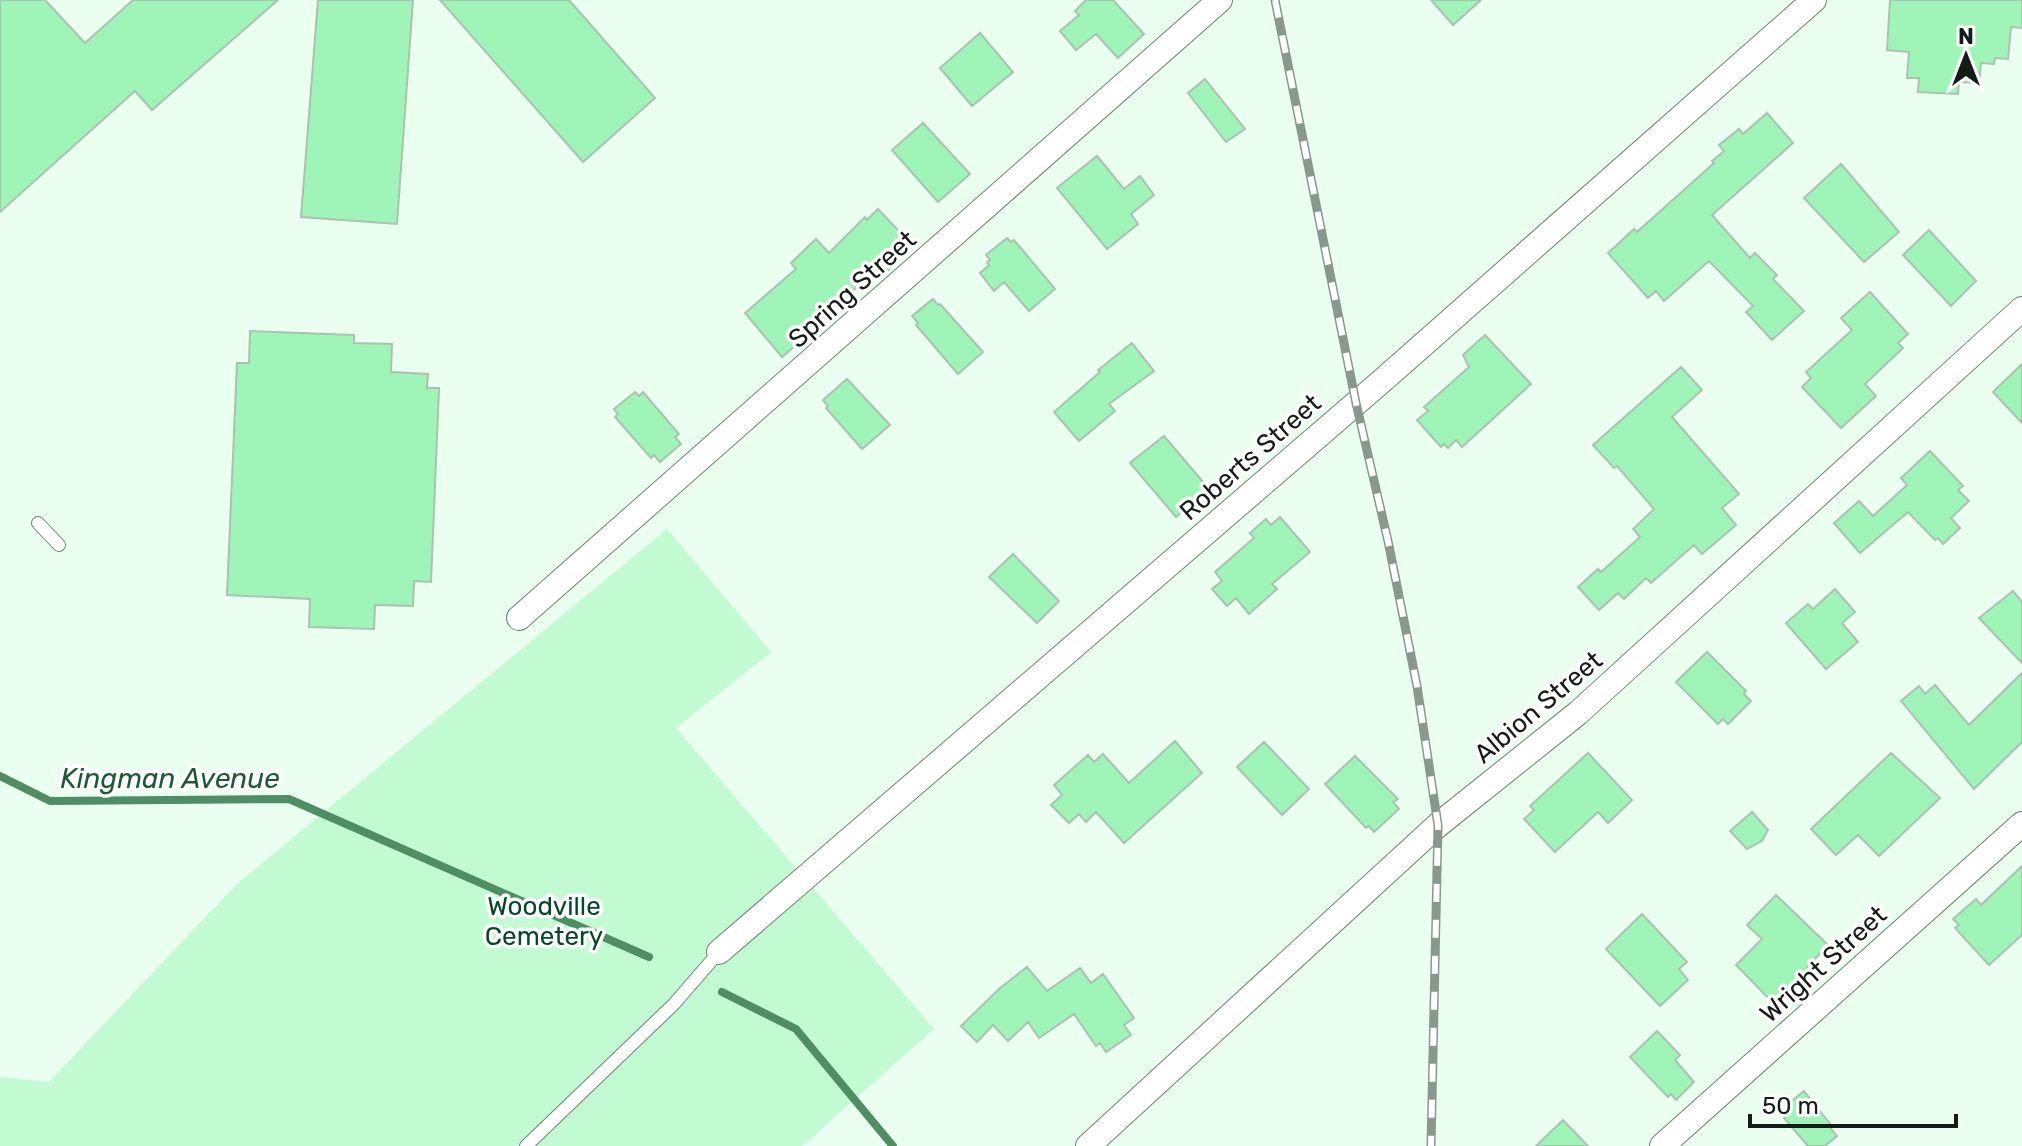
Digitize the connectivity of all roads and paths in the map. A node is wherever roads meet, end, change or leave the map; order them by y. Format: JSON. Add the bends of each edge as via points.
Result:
{"nodes":[{"id":1,"x":1220,"y":0,"type":"edge"},
{"id":2,"x":1814,"y":0,"type":"edge"},
{"id":3,"x":2022,"y":309,"type":"edge"},
{"id":4,"x":38,"y":523,"type":"dead end"},
{"id":5,"x":59,"y":545,"type":"dead end"},
{"id":6,"x":519,"y":618,"type":"dead end"},
{"id":7,"x":2022,"y":824,"type":"edge"},
{"id":8,"x":719,"y":952,"type":"joint"},
{"id":9,"x":526,"y":1146,"type":"edge"},
{"id":10,"x":1088,"y":1146,"type":"edge"},
{"id":11,"x":1662,"y":1146,"type":"edge"}],
"edges":[{"from":1,"to":6,"type":"street","name":"Spring Street"},
{"from":2,"to":8,"type":"street","name":"Roberts Street","via":[[1394,371]]},
{"from":3,"to":10,"type":"street","name":"Albion Street","via":[[1578,713],[1438,825]]},
{"from":4,"to":5,"type":"lane"},
{"from":7,"to":11,"type":"street","name":"Wright Street"},
{"from":8,"to":9,"type":"lane","via":[[674,1004]]}]}
